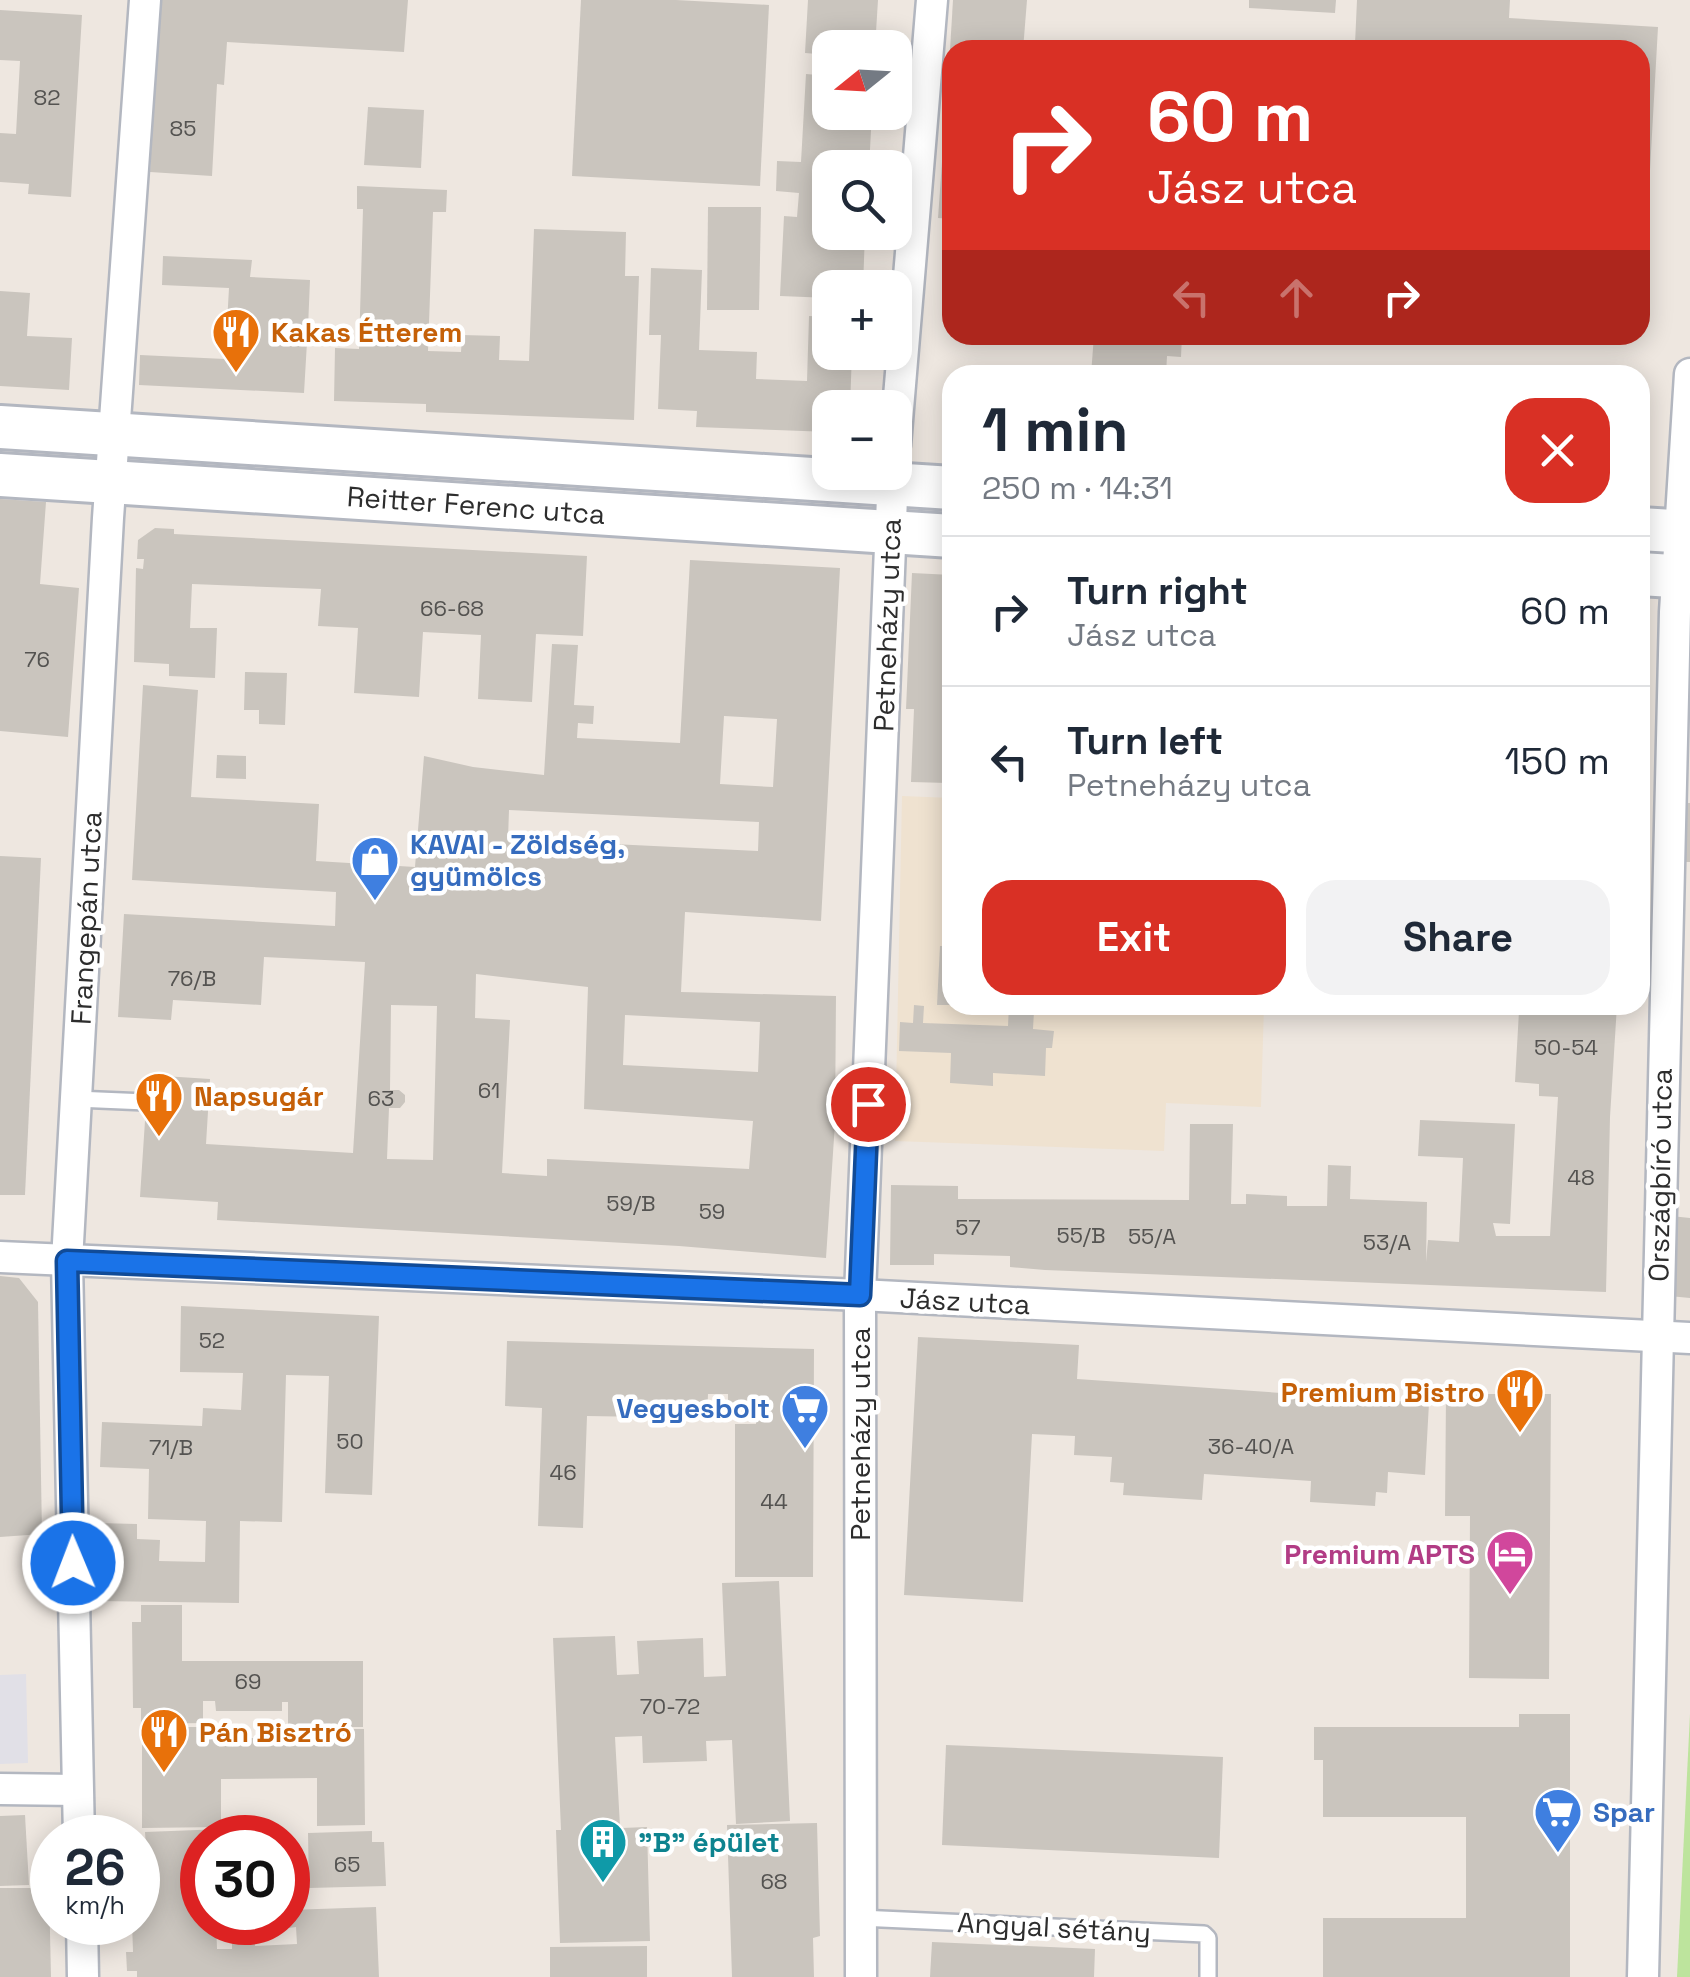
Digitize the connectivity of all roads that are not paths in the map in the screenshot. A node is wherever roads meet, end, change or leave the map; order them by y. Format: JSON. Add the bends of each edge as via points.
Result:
{"nodes":[{"id":1,"x":145,"y":0,"type":"edge"},
{"id":2,"x":932,"y":0,"type":"edge"},
{"id":3,"x":1690,"y":374,"type":"edge"},
{"id":4,"x":900,"y":390,"type":"edge"},
{"id":5,"x":0,"y":427,"type":"edge"},
{"id":6,"x":114,"y":435,"type":"junction"},
{"id":7,"x":812,"y":464,"type":"edge"},
{"id":8,"x":912,"y":474,"type":"edge"},
{"id":9,"x":0,"y":475,"type":"edge"},
{"id":10,"x":110,"y":481,"type":"junction"},
{"id":11,"x":942,"y":484,"type":"edge"},
{"id":12,"x":893,"y":490,"type":"edge"},
{"id":13,"x":1670,"y":531,"type":"edge"},
{"id":14,"x":890,"y":532,"type":"junction"},
{"id":15,"x":942,"y":535,"type":"edge"},
{"id":16,"x":1669,"y":575,"type":"edge"},
{"id":17,"x":76,"y":1098,"type":"junction"},
{"id":18,"x":146,"y":1102,"type":"dead end"},
{"id":19,"x":0,"y":1257,"type":"edge"},
{"id":20,"x":67,"y":1261,"type":"junction"},
{"id":21,"x":860,"y":1295,"type":"junction"},
{"id":22,"x":1656,"y":1336,"type":"junction"},
{"id":23,"x":1690,"y":1338,"type":"edge"},
{"id":24,"x":0,"y":1790,"type":"edge"},
{"id":25,"x":77,"y":1790,"type":"junction"},
{"id":26,"x":78,"y":1815,"type":"edge"},
{"id":27,"x":860,"y":1918,"type":"junction"},
{"id":28,"x":83,"y":1945,"type":"edge"},
{"id":29,"x":84,"y":1977,"type":"edge"},
{"id":30,"x":861,"y":1977,"type":"edge"},
{"id":31,"x":1208,"y":1977,"type":"edge"},
{"id":32,"x":1643,"y":1977,"type":"edge"}],
"edges":[{"from":1,"to":6,"type":"street","name":"Frangepán utca"},
{"from":2,"to":4,"type":"street","name":"Petneházy utca"},
{"from":3,"to":13,"type":"street","name":"Országbíró utca"},
{"from":5,"to":6,"type":"street","name":"Reitter Ferenc utca"},
{"from":6,"to":7,"type":"street","name":"Reitter Ferenc utca"},
{"from":6,"to":10,"type":"street","name":"Frangepán utca"},
{"from":8,"to":11,"type":"street","name":"Reitter Ferenc utca"},
{"from":9,"to":10,"type":"street","name":"Reitter Ferenc utca"},
{"from":10,"to":14,"type":"street","name":"Reitter Ferenc utca"},
{"from":10,"to":17,"type":"street","name":"Frangepán utca"},
{"from":12,"to":14,"type":"street","name":"Petneházy utca"},
{"from":13,"to":16,"type":"street","name":"Országbíró utca"},
{"from":14,"to":15,"type":"street","name":"Reitter Ferenc utca"},
{"from":14,"to":21,"type":"street","name":"Petneházy utca"},
{"from":16,"to":22,"type":"street","name":"Országbíró utca"},
{"from":17,"to":18,"type":"lane"},
{"from":17,"to":20,"type":"street","name":"Frangepán utca"},
{"from":19,"to":20,"type":"street","name":"Jász utca"},
{"from":20,"to":21,"type":"street","name":"Jász utca"},
{"from":20,"to":25,"type":"street","name":"Frangepán utca"},
{"from":21,"to":22,"type":"street","name":"Jász utca"},
{"from":21,"to":27,"type":"street","name":"Petneházy utca"},
{"from":22,"to":23,"type":"street","name":"Jász utca"},
{"from":22,"to":32,"type":"street","name":"Országbíró utca"},
{"from":24,"to":25,"type":"street"},
{"from":25,"to":26,"type":"street","name":"Frangepán utca"},
{"from":27,"to":30,"type":"street","name":"Petneházy utca"},
{"from":27,"to":31,"type":"lane","name":"Angyal sétány","via":[[1204,1934]]},
{"from":28,"to":29,"type":"street"}]}
